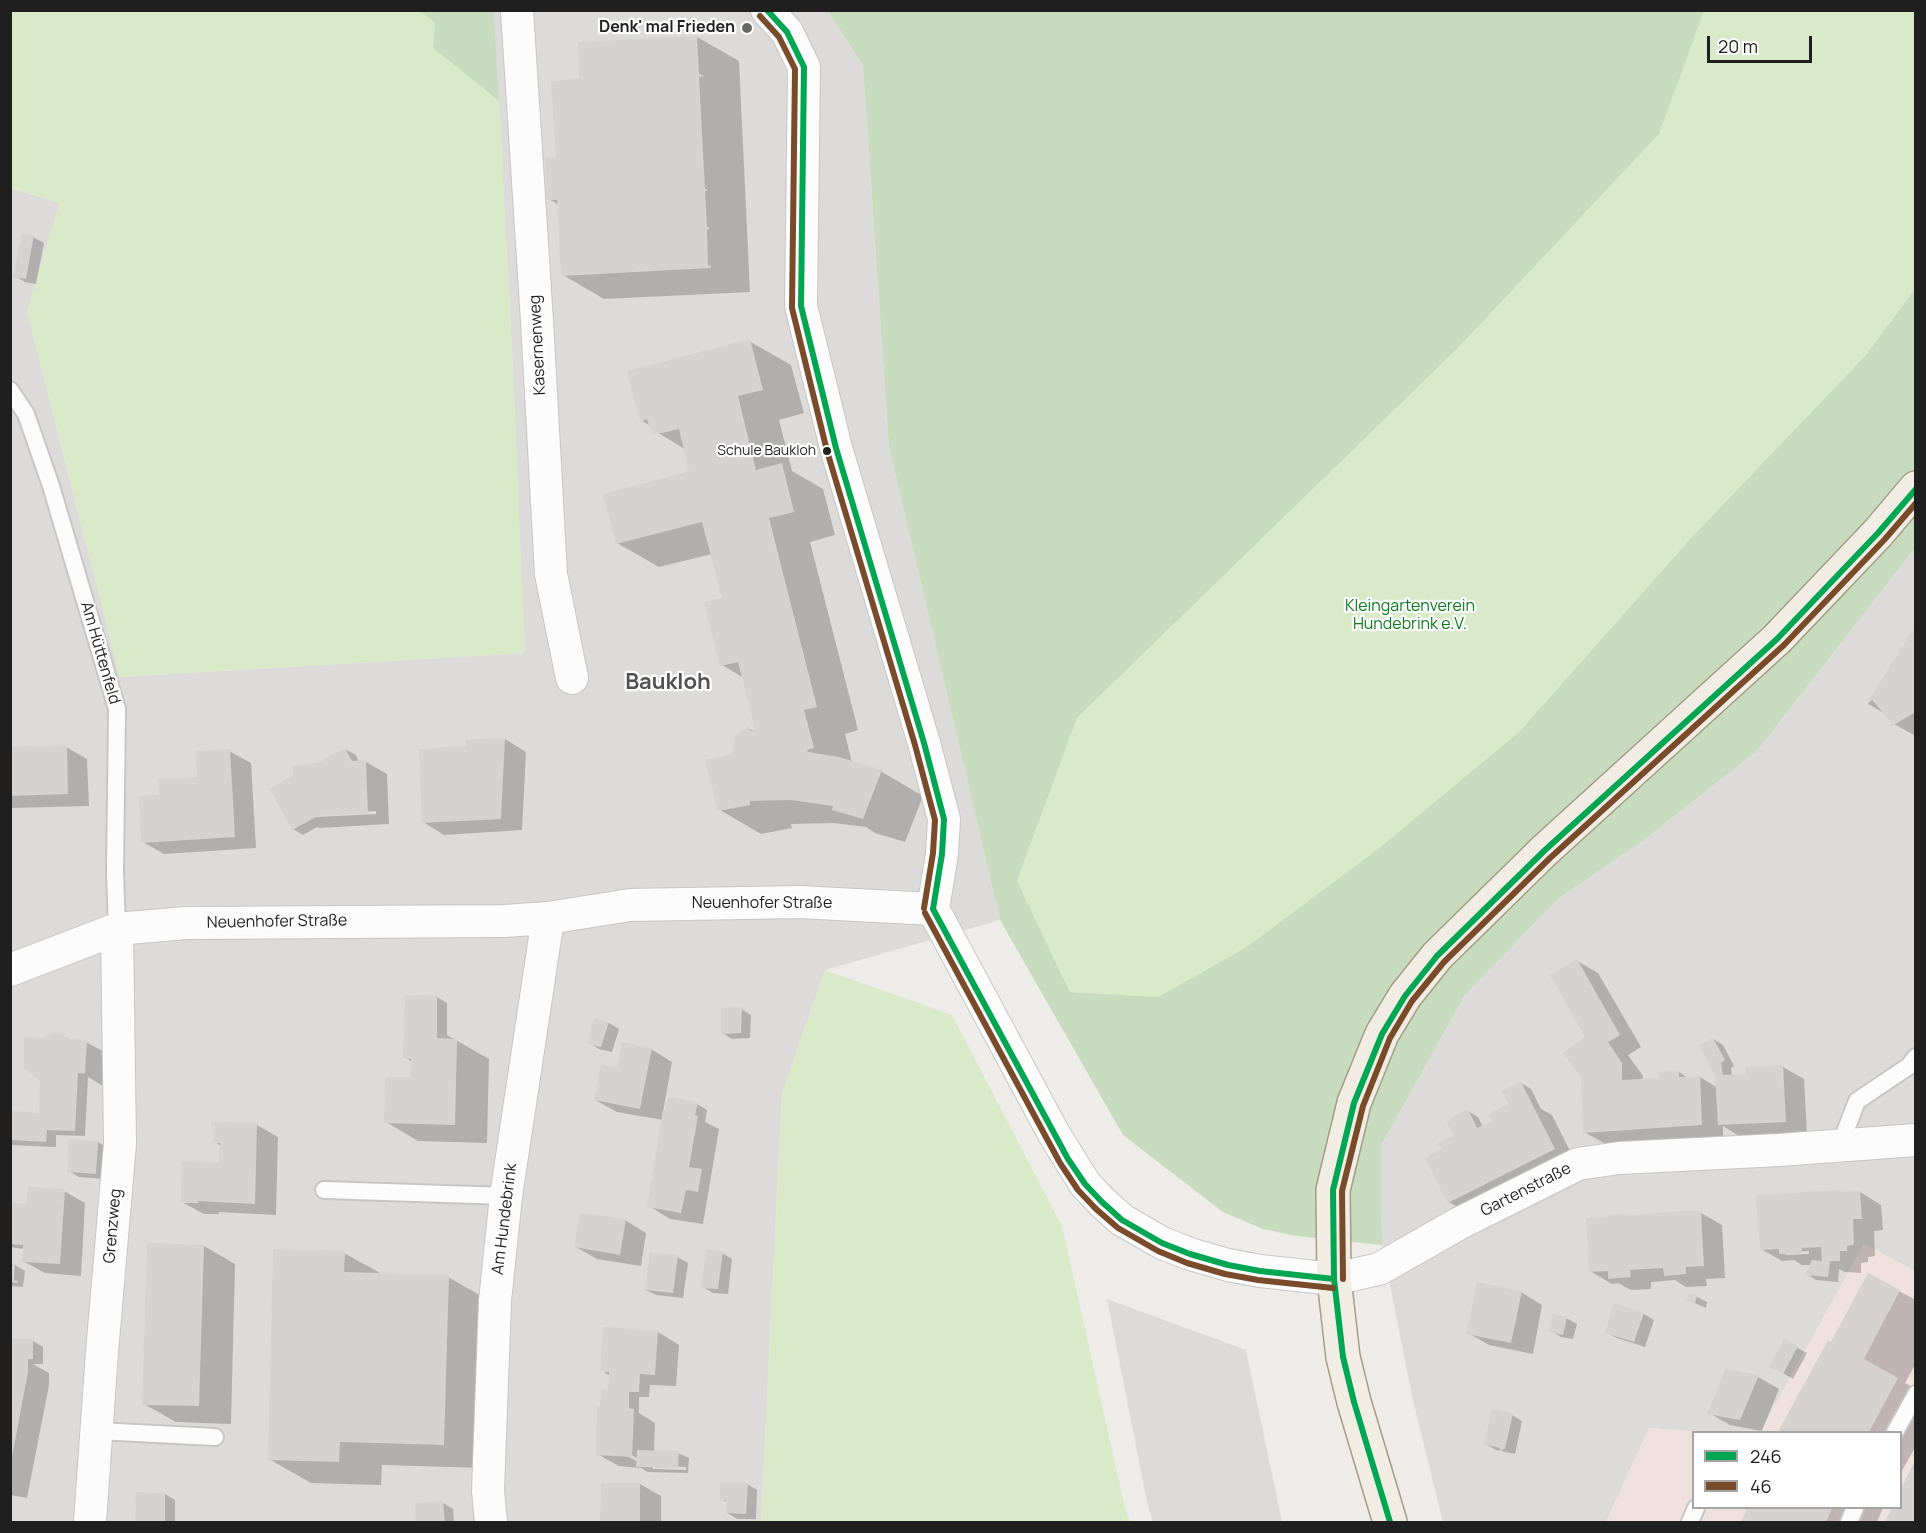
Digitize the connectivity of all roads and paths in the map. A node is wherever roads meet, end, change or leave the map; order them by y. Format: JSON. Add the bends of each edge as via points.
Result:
{"nodes":[{"id":1,"x":517,"y":10,"type":"edge"},
{"id":2,"x":767,"y":10,"type":"edge"},
{"id":3,"x":10,"y":390,"type":"edge"},
{"id":4,"x":1916,"y":488,"type":"edge"},
{"id":5,"x":572,"y":678,"type":"dead end"},
{"id":6,"x":933,"y":909,"type":"junction"},
{"id":7,"x":548,"y":918,"type":"junction"},
{"id":8,"x":117,"y":929,"type":"junction"},
{"id":9,"x":10,"y":970,"type":"edge"},
{"id":10,"x":1916,"y":1057,"type":"edge"},
{"id":11,"x":1916,"y":1140,"type":"edge"},
{"id":12,"x":1840,"y":1145,"type":"junction"},
{"id":13,"x":324,"y":1190,"type":"dead end"},
{"id":14,"x":506,"y":1196,"type":"junction"},
{"id":15,"x":1334,"y":1280,"type":"junction"},
{"id":16,"x":1916,"y":1395,"type":"edge"},
{"id":17,"x":97,"y":1431,"type":"junction"},
{"id":18,"x":1896,"y":1431,"type":"edge"},
{"id":19,"x":215,"y":1437,"type":"dead end"},
{"id":20,"x":90,"y":1522,"type":"edge"},
{"id":21,"x":491,"y":1522,"type":"edge"},
{"id":22,"x":1390,"y":1522,"type":"edge"}],
"edges":[{"from":1,"to":5,"type":"street","name":"Kasernenweg","via":[[551,574]]},
{"from":2,"to":6,"type":"street","via":[[787,32],[804,67],[801,306],[836,448],[944,819]]},
{"from":3,"to":8,"type":"lane","name":"Am Hüttenfeld","via":[[26,414],[51,486],[117,709]]},
{"from":4,"to":15,"type":"main road","via":[[1777,639],[1544,851],[1437,956],[1405,996],[1382,1034],[1354,1103],[1333,1190]]},
{"from":6,"to":7,"type":"street","name":"Neuenhofer Straße","via":[[799,902],[641,905]]},
{"from":6,"to":15,"type":"street","via":[[1068,1159],[1102,1202],[1122,1220],[1190,1254],[1260,1270]]},
{"from":7,"to":8,"type":"street","name":"Neuenhofer Straße","via":[[186,923]]},
{"from":7,"to":14,"type":"street","name":"Am Hundebrink"},
{"from":8,"to":9,"type":"street","name":"Neuenhofer Straße"},
{"from":8,"to":17,"type":"street","name":"Grenzweg","via":[[120,1144]]},
{"from":10,"to":12,"type":"lane","via":[[1909,1066],[1857,1101]]},
{"from":11,"to":12,"type":"street","name":"Gartenstraße"},
{"from":12,"to":15,"type":"street","name":"Gartenstraße","via":[[1619,1158],[1578,1164],[1379,1269]]},
{"from":13,"to":14,"type":"lane"},
{"from":14,"to":21,"type":"street","name":"Am Hundebrink","via":[[495,1301],[488,1491]]},
{"from":15,"to":22,"type":"main road","via":[[1343,1357]]},
{"from":16,"to":18,"type":"lane"},
{"from":17,"to":19,"type":"lane"},
{"from":17,"to":20,"type":"street","name":"Grenzweg"}]}
